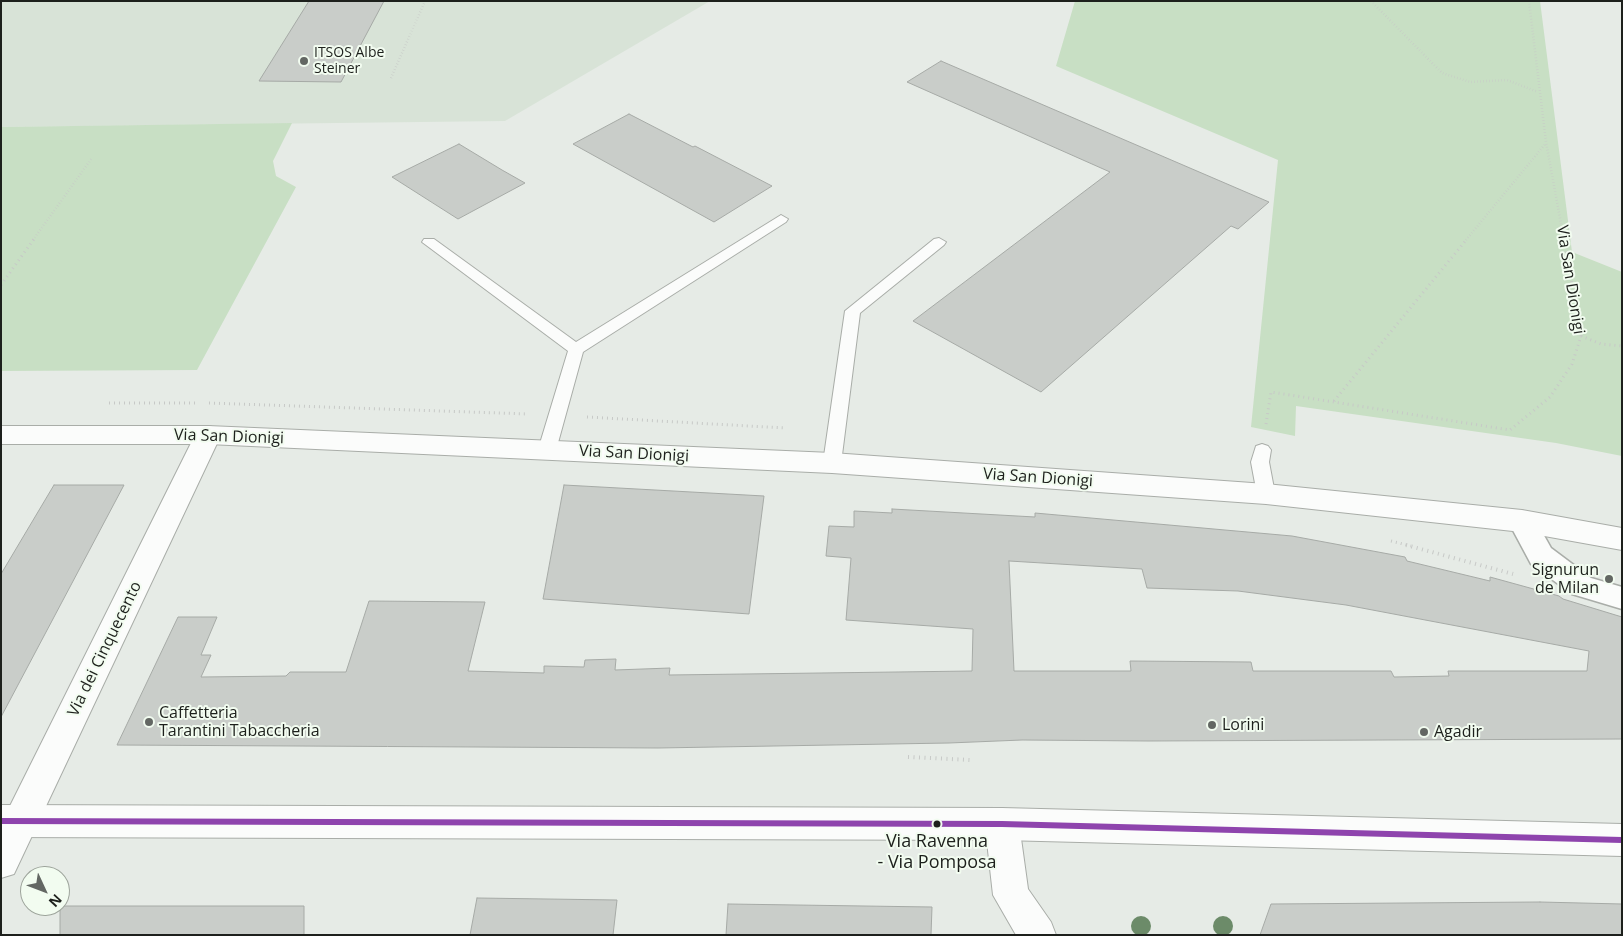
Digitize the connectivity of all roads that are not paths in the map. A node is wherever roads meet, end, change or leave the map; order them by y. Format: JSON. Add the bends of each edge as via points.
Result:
{"nodes":[{"id":1,"x":780,"y":219,"type":"dead end"},
{"id":2,"x":429,"y":242,"type":"dead end"},
{"id":3,"x":940,"y":242,"type":"dead end"},
{"id":4,"x":576,"y":349,"type":"junction"},
{"id":5,"x":1,"y":435,"type":"edge"},
{"id":6,"x":208,"y":435,"type":"junction"},
{"id":7,"x":548,"y":450,"type":"junction"},
{"id":8,"x":1262,"y":450,"type":"road end"},
{"id":9,"x":832,"y":463,"type":"junction"},
{"id":10,"x":1266,"y":494,"type":"junction"},
{"id":11,"x":1522,"y":522,"type":"junction"},
{"id":12,"x":1622,"y":539,"type":"edge"},
{"id":13,"x":1622,"y":598,"type":"edge"},
{"id":14,"x":12,"y":821,"type":"edge"},
{"id":15,"x":1002,"y":824,"type":"junction"},
{"id":16,"x":1622,"y":840,"type":"edge"},
{"id":17,"x":1,"y":862,"type":"edge"},
{"id":18,"x":1038,"y":935,"type":"edge"}],
"edges":[{"from":1,"to":4,"type":"lane"},
{"from":2,"to":4,"type":"lane"},
{"from":3,"to":9,"type":"lane","via":[[853,311]]},
{"from":4,"to":7,"type":"lane"},
{"from":5,"to":6,"type":"street","name":"Via San Dionigi"},
{"from":6,"to":7,"type":"street","name":"Via San Dionigi"},
{"from":6,"to":14,"type":"street","name":"Via dei Cinquecento"},
{"from":7,"to":9,"type":"street","name":"Via San Dionigi"},
{"from":8,"to":10,"type":"lane","via":[[1260,462]]},
{"from":9,"to":10,"type":"street","name":"Via San Dionigi"},
{"from":10,"to":11,"type":"street","name":"Via San Dionigi"},
{"from":11,"to":12,"type":"street","name":"Via San Dionigi"},
{"from":11,"to":13,"type":"street","via":[[1541,556],[1582,586]]},
{"from":14,"to":15,"type":"street"},
{"from":14,"to":17,"type":"street","name":"Via dei Cinquecento"},
{"from":15,"to":16,"type":"street"},
{"from":15,"to":18,"type":"street","via":[[1011,895]]}]}
